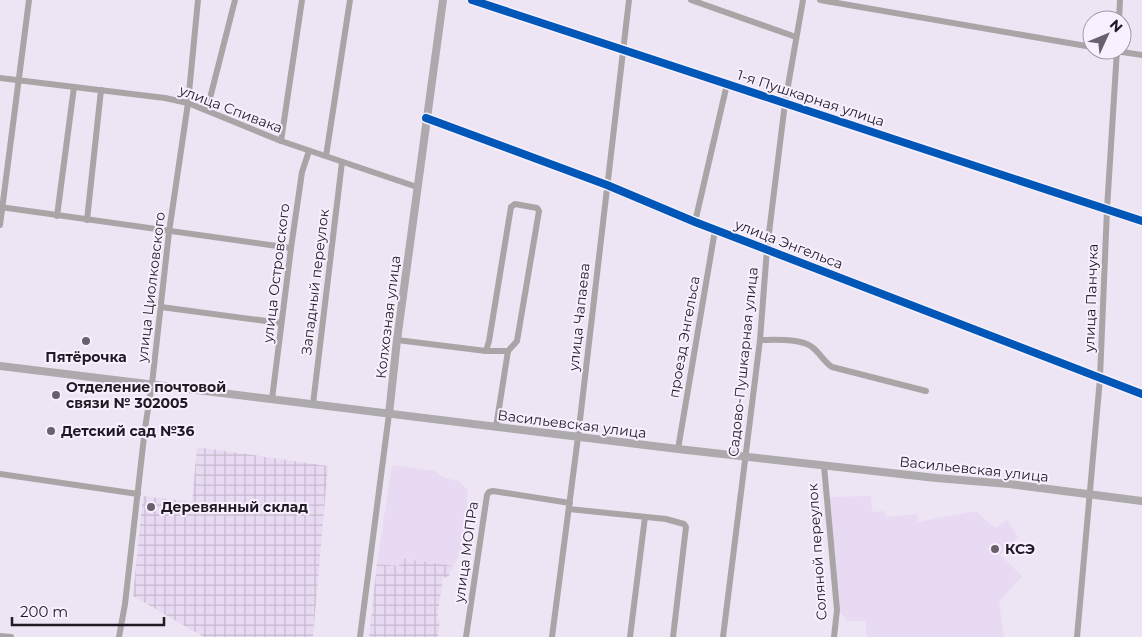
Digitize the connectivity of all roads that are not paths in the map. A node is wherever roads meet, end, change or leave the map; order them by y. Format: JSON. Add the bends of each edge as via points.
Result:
{"nodes":[{"id":1,"x":30,"y":0,"type":"edge"},
{"id":2,"x":198,"y":0,"type":"edge"},
{"id":3,"x":235,"y":0,"type":"edge"},
{"id":4,"x":302,"y":0,"type":"edge"},
{"id":5,"x":350,"y":0,"type":"edge"},
{"id":6,"x":442,"y":0,"type":"edge"},
{"id":7,"x":472,"y":0,"type":"edge"},
{"id":8,"x":629,"y":0,"type":"edge"},
{"id":9,"x":691,"y":0,"type":"edge"},
{"id":10,"x":803,"y":0,"type":"edge"},
{"id":11,"x":820,"y":0,"type":"edge"},
{"id":12,"x":796,"y":37,"type":"junction"},
{"id":13,"x":1082,"y":45,"type":"edge"},
{"id":14,"x":622,"y":51,"type":"junction"},
{"id":15,"x":1116,"y":60,"type":"edge"},
{"id":16,"x":0,"y":78,"type":"edge"},
{"id":17,"x":20,"y":80,"type":"junction"},
{"id":18,"x":727,"y":84,"type":"junction"},
{"id":19,"x":74,"y":87,"type":"junction"},
{"id":20,"x":101,"y":90,"type":"junction"},
{"id":21,"x":188,"y":103,"type":"junction"},
{"id":22,"x":785,"y":103,"type":"junction"},
{"id":23,"x":207,"y":110,"type":"junction"},
{"id":24,"x":426,"y":118,"type":"junction"},
{"id":25,"x":281,"y":141,"type":"junction"},
{"id":26,"x":309,"y":151,"type":"junction"},
{"id":27,"x":326,"y":156,"type":"junction"},
{"id":28,"x":342,"y":162,"type":"junction"},
{"id":29,"x":607,"y":185,"type":"junction"},
{"id":30,"x":417,"y":187,"type":"junction"},
{"id":31,"x":1,"y":207,"type":"edge"},
{"id":32,"x":1107,"y":210,"type":"junction"},
{"id":33,"x":58,"y":216,"type":"junction"},
{"id":34,"x":87,"y":220,"type":"junction"},
{"id":35,"x":695,"y":222,"type":"junction"},
{"id":36,"x":1142,"y":222,"type":"edge"},
{"id":37,"x":0,"y":225,"type":"edge"},
{"id":38,"x":715,"y":230,"type":"junction"},
{"id":39,"x":169,"y":232,"type":"junction"},
{"id":40,"x":290,"y":248,"type":"junction"},
{"id":41,"x":767,"y":249,"type":"junction"},
{"id":42,"x":161,"y":307,"type":"junction"},
{"id":43,"x":281,"y":323,"type":"junction"},
{"id":44,"x":397,"y":340,"type":"junction"},
{"id":45,"x":760,"y":340,"type":"junction"},
{"id":46,"x":486,"y":351,"type":"junction"},
{"id":47,"x":508,"y":351,"type":"junction"},
{"id":48,"x":0,"y":366,"type":"edge"},
{"id":49,"x":1100,"y":378,"type":"junction"},
{"id":50,"x":152,"y":384,"type":"junction"},
{"id":51,"x":926,"y":391,"type":"dead end"},
{"id":52,"x":1142,"y":394,"type":"edge"},
{"id":53,"x":272,"y":399,"type":"junction"},
{"id":54,"x":313,"y":404,"type":"junction"},
{"id":55,"x":389,"y":414,"type":"junction"},
{"id":56,"x":496,"y":427,"type":"junction"},
{"id":57,"x":578,"y":437,"type":"junction"},
{"id":58,"x":678,"y":449,"type":"junction"},
{"id":59,"x":746,"y":457,"type":"junction"},
{"id":60,"x":824,"y":466,"type":"junction"},
{"id":61,"x":0,"y":474,"type":"edge"},
{"id":62,"x":138,"y":494,"type":"junction"},
{"id":63,"x":1089,"y":494,"type":"junction"},
{"id":64,"x":1142,"y":501,"type":"edge"},
{"id":65,"x":569,"y":506,"type":"junction"},
{"id":66,"x":645,"y":517,"type":"junction"},
{"id":67,"x":0,"y":636,"type":"edge"},
{"id":68,"x":11,"y":637,"type":"edge"},
{"id":69,"x":119,"y":637,"type":"edge"},
{"id":70,"x":360,"y":637,"type":"edge"},
{"id":71,"x":466,"y":637,"type":"edge"},
{"id":72,"x":552,"y":637,"type":"edge"},
{"id":73,"x":630,"y":637,"type":"edge"},
{"id":74,"x":673,"y":637,"type":"edge"},
{"id":75,"x":723,"y":637,"type":"edge"},
{"id":76,"x":834,"y":637,"type":"edge"},
{"id":77,"x":1077,"y":637,"type":"edge"}],
"edges":[{"from":1,"to":17,"type":"street"},
{"from":2,"to":21,"type":"street","name":"улица Циолковского"},
{"from":3,"to":23,"type":"street"},
{"from":4,"to":25,"type":"street"},
{"from":5,"to":27,"type":"street"},
{"from":6,"to":24,"type":"main road","name":"Колхозная улица"},
{"from":7,"to":14,"type":"street","name":"1-я Пушкарная улица"},
{"from":8,"to":14,"type":"street","name":"улица Чапаева"},
{"from":9,"to":12,"type":"street"},
{"from":10,"to":12,"type":"street","name":"Садово-Пушкарная улица"},
{"from":11,"to":13,"type":"street"},
{"from":12,"to":22,"type":"street","name":"Садово-Пушкарная улица"},
{"from":14,"to":18,"type":"street","name":"1-я Пушкарная улица"},
{"from":14,"to":29,"type":"street","name":"улица Чапаева"},
{"from":15,"to":32,"type":"street","name":"улица Панчука"},
{"from":16,"to":17,"type":"street","name":"улица Спивака"},
{"from":17,"to":19,"type":"street","name":"улица Спивака"},
{"from":17,"to":31,"type":"street"},
{"from":18,"to":22,"type":"street","name":"1-я Пушкарная улица"},
{"from":18,"to":35,"type":"street"},
{"from":19,"to":20,"type":"street","name":"улица Спивака"},
{"from":19,"to":33,"type":"street"},
{"from":20,"to":21,"type":"street","name":"улица Спивака"},
{"from":20,"to":34,"type":"street"},
{"from":21,"to":23,"type":"street","name":"улица Спивака"},
{"from":21,"to":39,"type":"street","name":"улица Циолковского"},
{"from":22,"to":32,"type":"street","name":"1-я Пушкарная улица"},
{"from":22,"to":41,"type":"street","name":"Садово-Пушкарная улица"},
{"from":23,"to":25,"type":"street","name":"улица Спивака"},
{"from":24,"to":29,"type":"street","name":"улица Энгельса"},
{"from":24,"to":30,"type":"main road","name":"Колхозная улица"},
{"from":25,"to":26,"type":"street","name":"улица Спивака"},
{"from":26,"to":27,"type":"street","name":"улица Спивака"},
{"from":26,"to":40,"type":"street","name":"улица Островского","via":[[302,172]]},
{"from":27,"to":28,"type":"street","name":"улица Спивака"},
{"from":28,"to":30,"type":"street","name":"улица Спивака"},
{"from":28,"to":54,"type":"street","name":"Западный переулок"},
{"from":29,"to":35,"type":"street","name":"улица Энгельса"},
{"from":29,"to":57,"type":"street","name":"улица Чапаева"},
{"from":30,"to":44,"type":"main road","name":"Колхозная улица"},
{"from":31,"to":33,"type":"street"},
{"from":31,"to":37,"type":"street"},
{"from":32,"to":36,"type":"street","name":"1-я Пушкарная улица"},
{"from":32,"to":49,"type":"street","name":"улица Панчука"},
{"from":33,"to":34,"type":"street"},
{"from":34,"to":39,"type":"street"},
{"from":35,"to":38,"type":"street","name":"улица Энгельса"},
{"from":38,"to":41,"type":"street","name":"улица Энгельса"},
{"from":38,"to":58,"type":"street","name":"проезд Энгельса"},
{"from":39,"to":40,"type":"street"},
{"from":39,"to":42,"type":"street","name":"улица Циолковского"},
{"from":40,"to":43,"type":"street","name":"улица Островского"},
{"from":41,"to":45,"type":"street","name":"Садово-Пушкарная улица"},
{"from":41,"to":49,"type":"street","name":"улица Энгельса"},
{"from":42,"to":43,"type":"street"},
{"from":42,"to":50,"type":"street","name":"улица Циолковского"},
{"from":43,"to":53,"type":"street","name":"улица Островского"},
{"from":44,"to":46,"type":"street"},
{"from":44,"to":55,"type":"main road","name":"Колхозная улица"},
{"from":45,"to":51,"type":"street","via":[[806,344],[832,367]]},
{"from":45,"to":59,"type":"street","name":"Садово-Пушкарная улица"},
{"from":46,"to":47,"type":"street"},
{"from":46,"to":47,"type":"street","via":[[511,207],[515,204],[535,207],[538,211],[517,341]]},
{"from":47,"to":56,"type":"street"},
{"from":48,"to":50,"type":"main road","name":"Васильевская улица"},
{"from":49,"to":52,"type":"street","name":"улица Энгельса"},
{"from":49,"to":63,"type":"street","name":"улица Панчука"},
{"from":50,"to":53,"type":"main road","name":"Васильевская улица"},
{"from":50,"to":62,"type":"street","name":"улица Циолковского"},
{"from":53,"to":54,"type":"main road","name":"Васильевская улица"},
{"from":54,"to":55,"type":"main road","name":"Васильевская улица"},
{"from":55,"to":56,"type":"main road","name":"Васильевская улица"},
{"from":55,"to":70,"type":"street","name":"Колхозная улица"},
{"from":56,"to":57,"type":"main road","name":"Васильевская улица"},
{"from":57,"to":58,"type":"main road","name":"Васильевская улица"},
{"from":57,"to":65,"type":"street","name":"улица Чапаева"},
{"from":58,"to":59,"type":"main road","name":"Васильевская улица"},
{"from":59,"to":60,"type":"main road","name":"Васильевская улица"},
{"from":59,"to":75,"type":"street","name":"Садово-Пушкарная улица"},
{"from":60,"to":63,"type":"main road","name":"Васильевская улица"},
{"from":60,"to":76,"type":"street","name":"Соляной переулок","via":[[837,610]]},
{"from":61,"to":62,"type":"street"},
{"from":62,"to":69,"type":"street","name":"улица Циолковского"},
{"from":63,"to":64,"type":"main road","name":"Васильевская улица"},
{"from":63,"to":77,"type":"street","name":"улица Панчука"},
{"from":65,"to":66,"type":"street"},
{"from":65,"to":71,"type":"street","name":"улица МОПРа","via":[[489,492]]},
{"from":65,"to":72,"type":"street","name":"улица Чапаева"},
{"from":66,"to":73,"type":"street"},
{"from":66,"to":74,"type":"street","via":[[681,522],[686,527]]},
{"from":67,"to":68,"type":"street"}]}
